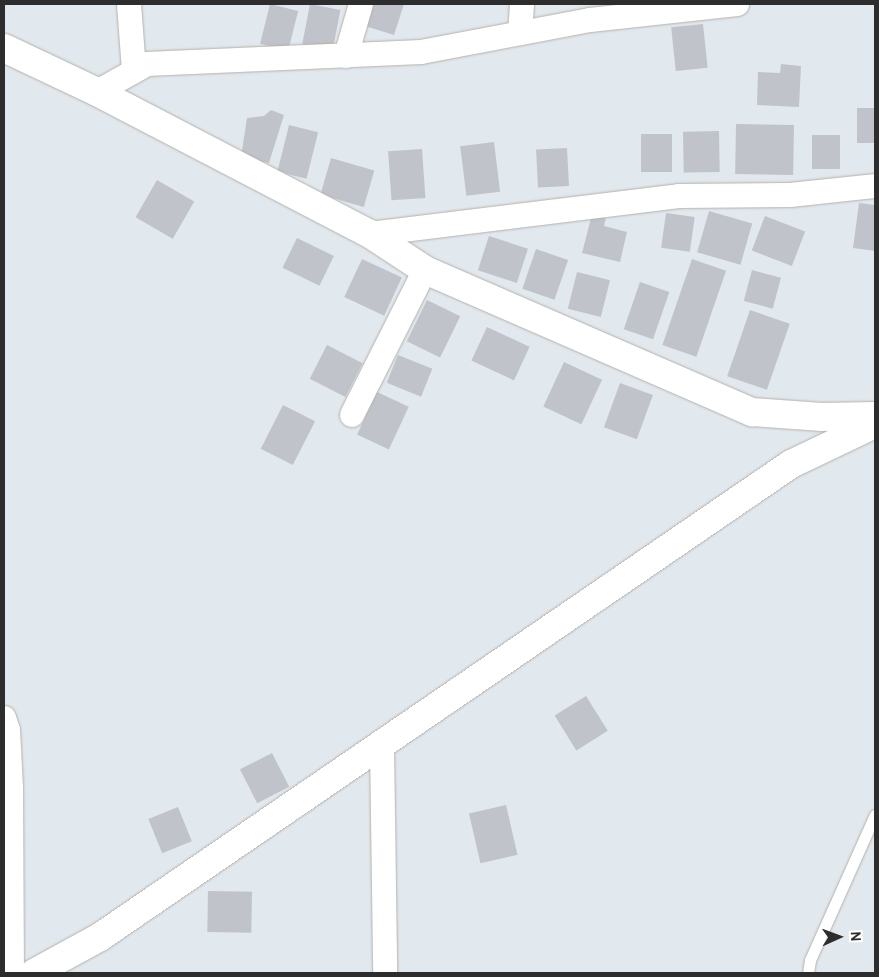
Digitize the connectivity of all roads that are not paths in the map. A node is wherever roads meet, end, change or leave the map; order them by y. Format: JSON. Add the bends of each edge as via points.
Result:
{"nodes":[{"id":1,"x":129,"y":4,"type":"edge"},
{"id":2,"x":362,"y":4,"type":"edge"},
{"id":3,"x":522,"y":4,"type":"edge"},
{"id":4,"x":737,"y":4,"type":"edge"},
{"id":5,"x":669,"y":8,"type":"edge"},
{"id":6,"x":520,"y":33,"type":"junction"},
{"id":7,"x":4,"y":48,"type":"edge"},
{"id":8,"x":346,"y":56,"type":"junction"},
{"id":9,"x":134,"y":72,"type":"junction"},
{"id":10,"x":97,"y":92,"type":"junction"},
{"id":11,"x":875,"y":186,"type":"edge"},
{"id":12,"x":370,"y":234,"type":"junction"},
{"id":13,"x":425,"y":270,"type":"junction"},
{"id":14,"x":352,"y":415,"type":"dead end"},
{"id":15,"x":875,"y":416,"type":"edge"},
{"id":16,"x":875,"y":424,"type":"edge"},
{"id":17,"x":4,"y":718,"type":"edge"},
{"id":18,"x":382,"y":744,"type":"junction"},
{"id":19,"x":6,"y":750,"type":"edge"},
{"id":20,"x":875,"y":815,"type":"edge"},
{"id":21,"x":12,"y":973,"type":"edge"},
{"id":22,"x":34,"y":973,"type":"edge"},
{"id":23,"x":385,"y":973,"type":"edge"},
{"id":24,"x":808,"y":973,"type":"edge"}],
"edges":[{"from":1,"to":9,"type":"street"},
{"from":2,"to":8,"type":"street"},
{"from":3,"to":6,"type":"street"},
{"from":4,"to":5,"type":"street"},
{"from":5,"to":6,"type":"street"},
{"from":6,"to":8,"type":"street","via":[[420,52]]},
{"from":7,"to":10,"type":"street"},
{"from":8,"to":9,"type":"street","via":[[147,64]]},
{"from":9,"to":10,"type":"street"},
{"from":10,"to":12,"type":"street"},
{"from":11,"to":12,"type":"street","via":[[790,195],[679,196]]},
{"from":12,"to":13,"type":"street"},
{"from":13,"to":14,"type":"street"},
{"from":13,"to":15,"type":"street","via":[[752,412],[822,417]]},
{"from":16,"to":18,"type":"street","via":[[792,464]]},
{"from":17,"to":19,"type":"street"},
{"from":18,"to":22,"type":"street","via":[[100,937]]},
{"from":18,"to":23,"type":"street"},
{"from":19,"to":21,"type":"street"},
{"from":20,"to":24,"type":"lane","via":[[810,960]]}]}
